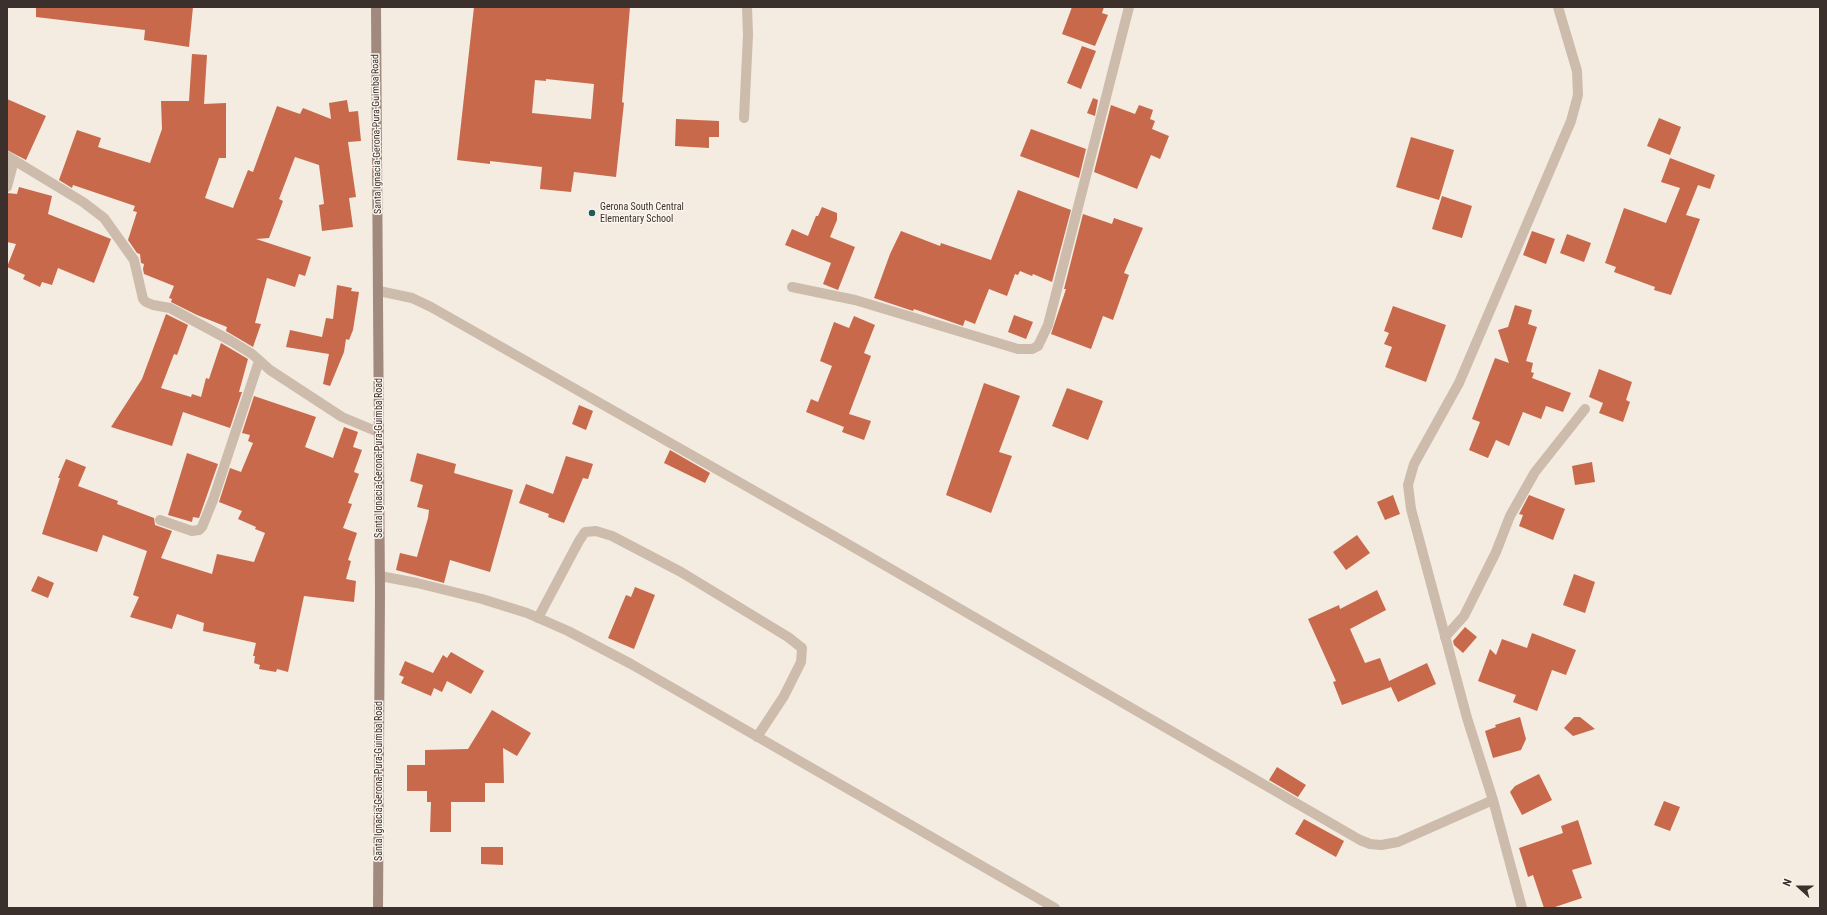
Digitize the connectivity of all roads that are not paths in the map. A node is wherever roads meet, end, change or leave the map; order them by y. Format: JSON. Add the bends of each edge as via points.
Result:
{"nodes":[{"id":1,"x":376,"y":7,"type":"edge"},
{"id":2,"x":747,"y":7,"type":"edge"},
{"id":3,"x":1129,"y":7,"type":"edge"},
{"id":4,"x":1558,"y":7,"type":"edge"},
{"id":5,"x":744,"y":118,"type":"dead end"},
{"id":6,"x":10,"y":158,"type":"edge"},
{"id":7,"x":7,"y":187,"type":"edge"},
{"id":8,"x":792,"y":287,"type":"dead end"},
{"id":9,"x":379,"y":291,"type":"junction"},
{"id":10,"x":259,"y":361,"type":"junction"},
{"id":11,"x":1585,"y":409,"type":"dead end"},
{"id":12,"x":378,"y":432,"type":"junction"},
{"id":13,"x":160,"y":520,"type":"dead end"},
{"id":14,"x":380,"y":576,"type":"junction"},
{"id":15,"x":538,"y":618,"type":"junction"},
{"id":16,"x":1445,"y":637,"type":"junction"},
{"id":17,"x":757,"y":737,"type":"junction"},
{"id":18,"x":1493,"y":800,"type":"junction"},
{"id":19,"x":378,"y":908,"type":"edge"},
{"id":20,"x":1055,"y":908,"type":"edge"},
{"id":21,"x":1522,"y":908,"type":"edge"}],
"edges":[{"from":1,"to":9,"type":"main road","name":"Santa Ignacia-Gerona-Pura-Guimba Road"},
{"from":2,"to":5,"type":"street"},
{"from":3,"to":8,"type":"street","via":[[1048,325],[1038,346],[1032,349],[1018,349],[855,300]]},
{"from":4,"to":16,"type":"street","via":[[1577,71],[1578,95],[1571,121],[1459,383],[1414,464],[1408,485],[1411,509]]},
{"from":6,"to":7,"type":"street"},
{"from":6,"to":10,"type":"street","via":[[83,202],[104,218],[134,260],[143,299],[146,302],[170,308],[231,341]]},
{"from":9,"to":12,"type":"main road","name":"Santa Ignacia-Gerona-Pura-Guimba Road"},
{"from":9,"to":18,"type":"street","via":[[412,298],[431,307],[1360,840],[1381,845],[1398,842]]},
{"from":10,"to":12,"type":"street","via":[[342,417]]},
{"from":10,"to":13,"type":"street","via":[[214,500],[202,527],[192,531]]},
{"from":11,"to":16,"type":"street","via":[[1535,472],[1510,516],[1496,552],[1464,616]]},
{"from":12,"to":14,"type":"main road","name":"Santa Ignacia-Gerona-Pura-Guimba Road"},
{"from":14,"to":15,"type":"street","via":[[482,599]]},
{"from":14,"to":19,"type":"main road","name":"Santa Ignacia-Gerona-Pura-Guimba Road"},
{"from":15,"to":17,"type":"street","via":[[631,664]]},
{"from":15,"to":17,"type":"street","via":[[585,532],[596,531],[612,536],[681,572],[802,648],[801,662],[784,696]]},
{"from":16,"to":18,"type":"street"},
{"from":17,"to":20,"type":"street"},
{"from":18,"to":21,"type":"street"}]}
